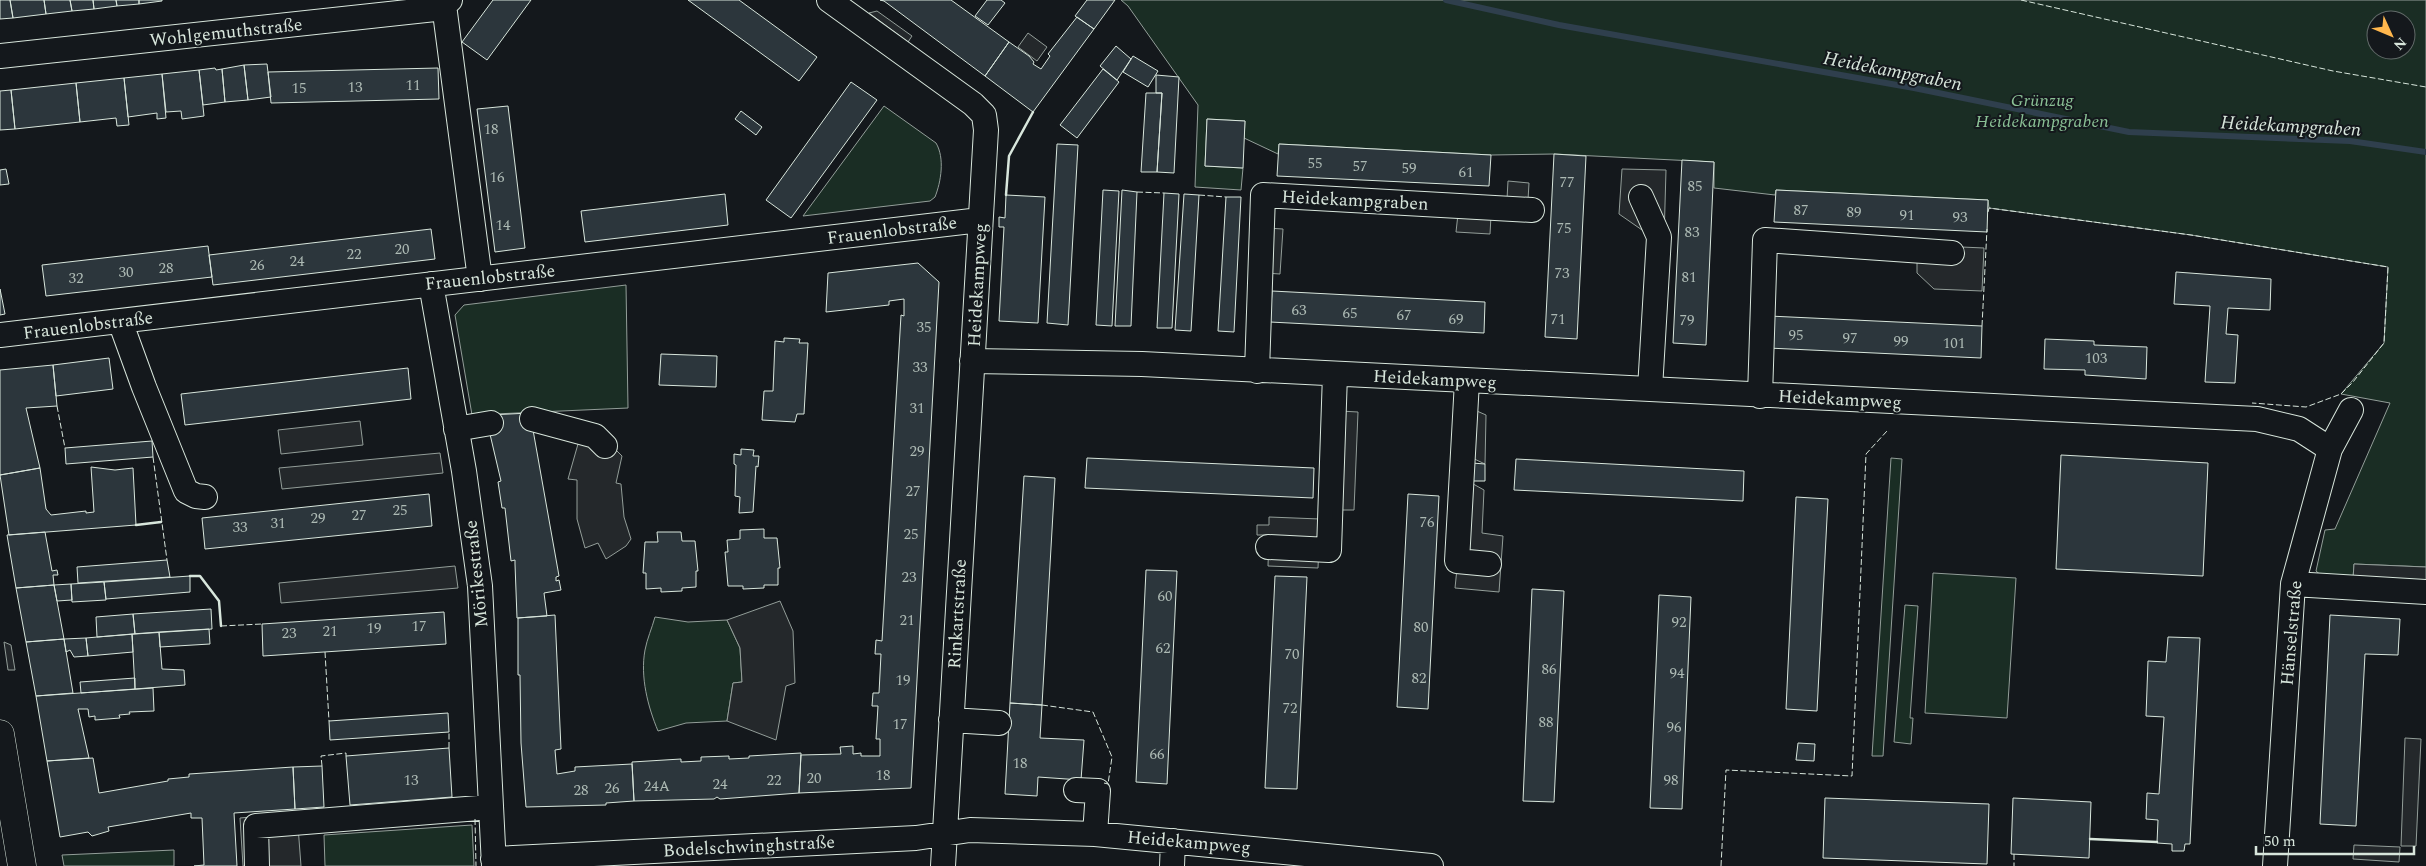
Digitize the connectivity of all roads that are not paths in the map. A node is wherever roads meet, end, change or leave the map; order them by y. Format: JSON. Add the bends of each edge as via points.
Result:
{"nodes":[{"id":1,"x":830,"y":0,"type":"edge"},
{"id":2,"x":447,"y":3,"type":"edge"},
{"id":3,"x":0,"y":56,"type":"edge"},
{"id":4,"x":1641,"y":196,"type":"dead end"},
{"id":5,"x":1532,"y":210,"type":"dead end"},
{"id":6,"x":980,"y":220,"type":"junction"},
{"id":7,"x":1952,"y":253,"type":"dead end"},
{"id":8,"x":480,"y":279,"type":"junction"},
{"id":9,"x":431,"y":284,"type":"junction"},
{"id":10,"x":120,"y":321,"type":"junction"},
{"id":11,"x":0,"y":335,"type":"edge"},
{"id":12,"x":972,"y":361,"type":"junction"},
{"id":13,"x":1257,"y":371,"type":"junction"},
{"id":14,"x":1336,"y":374,"type":"junction"},
{"id":15,"x":1467,"y":381,"type":"junction"},
{"id":16,"x":1650,"y":389,"type":"junction"},
{"id":17,"x":1760,"y":396,"type":"junction"},
{"id":18,"x":2351,"y":410,"type":"dead end"},
{"id":19,"x":532,"y":419,"type":"dead end"},
{"id":20,"x":491,"y":424,"type":"dead end"},
{"id":21,"x":456,"y":429,"type":"junction"},
{"id":22,"x":605,"y":446,"type":"dead end"},
{"id":23,"x":2330,"y":449,"type":"junction"},
{"id":24,"x":204,"y":497,"type":"dead end"},
{"id":25,"x":1268,"y":547,"type":"dead end"},
{"id":26,"x":1489,"y":564,"type":"dead end"},
{"id":27,"x":2293,"y":584,"type":"junction"},
{"id":28,"x":2426,"y":592,"type":"edge"},
{"id":29,"x":951,"y":720,"type":"junction"},
{"id":30,"x":999,"y":723,"type":"dead end"},
{"id":31,"x":0,"y":734,"type":"edge"},
{"id":32,"x":1076,"y":790,"type":"dead end"},
{"id":33,"x":491,"y":807,"type":"junction"},
{"id":34,"x":945,"y":834,"type":"junction"},
{"id":35,"x":1095,"y":834,"type":"junction"},
{"id":36,"x":1173,"y":841,"type":"junction"},
{"id":37,"x":493,"y":863,"type":"edge"},
{"id":38,"x":22,"y":866,"type":"edge"},
{"id":39,"x":257,"y":866,"type":"edge"},
{"id":40,"x":943,"y":866,"type":"edge"},
{"id":41,"x":1172,"y":866,"type":"edge"},
{"id":42,"x":1431,"y":866,"type":"edge"},
{"id":43,"x":2275,"y":866,"type":"edge"}],
"edges":[{"from":1,"to":6,"type":"street","name":"Heidekampweg","via":[[984,115],[986,130]]},
{"from":2,"to":3,"type":"street","name":"Wohlgemuthstraße","via":[[425,10]]},
{"from":2,"to":8,"type":"street"},
{"from":4,"to":16,"type":"street","via":[[1658,237]]},
{"from":5,"to":13,"type":"street","name":"Heidekampgraben","via":[[1263,195]]},
{"from":6,"to":8,"type":"street","name":"Frauenlobstraße"},
{"from":6,"to":12,"type":"street","name":"Heidekampweg"},
{"from":7,"to":17,"type":"street","via":[[1765,240]]},
{"from":8,"to":9,"type":"street","name":"Frauenlobstraße"},
{"from":9,"to":10,"type":"street","name":"Frauenlobstraße"},
{"from":9,"to":21,"type":"street","name":"Mörikestraße"},
{"from":10,"to":11,"type":"street","name":"Frauenlobstraße"},
{"from":10,"to":24,"type":"street","via":[[186,491]]},
{"from":12,"to":13,"type":"street","name":"Heidekampweg","via":[[1083,362]]},
{"from":12,"to":29,"type":"street","name":"Rinkartstraße"},
{"from":13,"to":14,"type":"street","name":"Heidekampweg"},
{"from":14,"to":15,"type":"street","name":"Heidekampweg"},
{"from":14,"to":25,"type":"street","via":[[1329,550]]},
{"from":15,"to":16,"type":"street","name":"Heidekampweg"},
{"from":15,"to":26,"type":"street","via":[[1457,561]]},
{"from":16,"to":17,"type":"street","name":"Heidekampweg"},
{"from":17,"to":23,"type":"street","name":"Heidekampweg","via":[[2257,418],[2299,430]]},
{"from":18,"to":23,"type":"street","name":"Hänselstraße"},
{"from":19,"to":22,"type":"street","via":[[595,436]]},
{"from":20,"to":21,"type":"street"},
{"from":21,"to":33,"type":"street","name":"Mörikestraße","via":[[480,586]]},
{"from":23,"to":27,"type":"street","name":"Hänselstraße"},
{"from":27,"to":28,"type":"street"},
{"from":27,"to":43,"type":"street","name":"Hänselstraße"},
{"from":29,"to":30,"type":"street"},
{"from":29,"to":34,"type":"street","name":"Rinkartstraße"},
{"from":31,"to":38,"type":"main road"},
{"from":32,"to":35,"type":"street","via":[[1098,791]]},
{"from":33,"to":37,"type":"street","name":"Mörikestraße"},
{"from":33,"to":39,"type":"street","via":[[256,826]]},
{"from":34,"to":35,"type":"street","name":"Heidekampweg","via":[[970,830]]},
{"from":34,"to":37,"type":"street","name":"Bodelschwinghstraße"},
{"from":34,"to":40,"type":"street","name":"Rinkartstraße"},
{"from":35,"to":36,"type":"street","name":"Heidekampweg"},
{"from":36,"to":41,"type":"street"},
{"from":36,"to":42,"type":"street","name":"Heidekampweg"}]}
